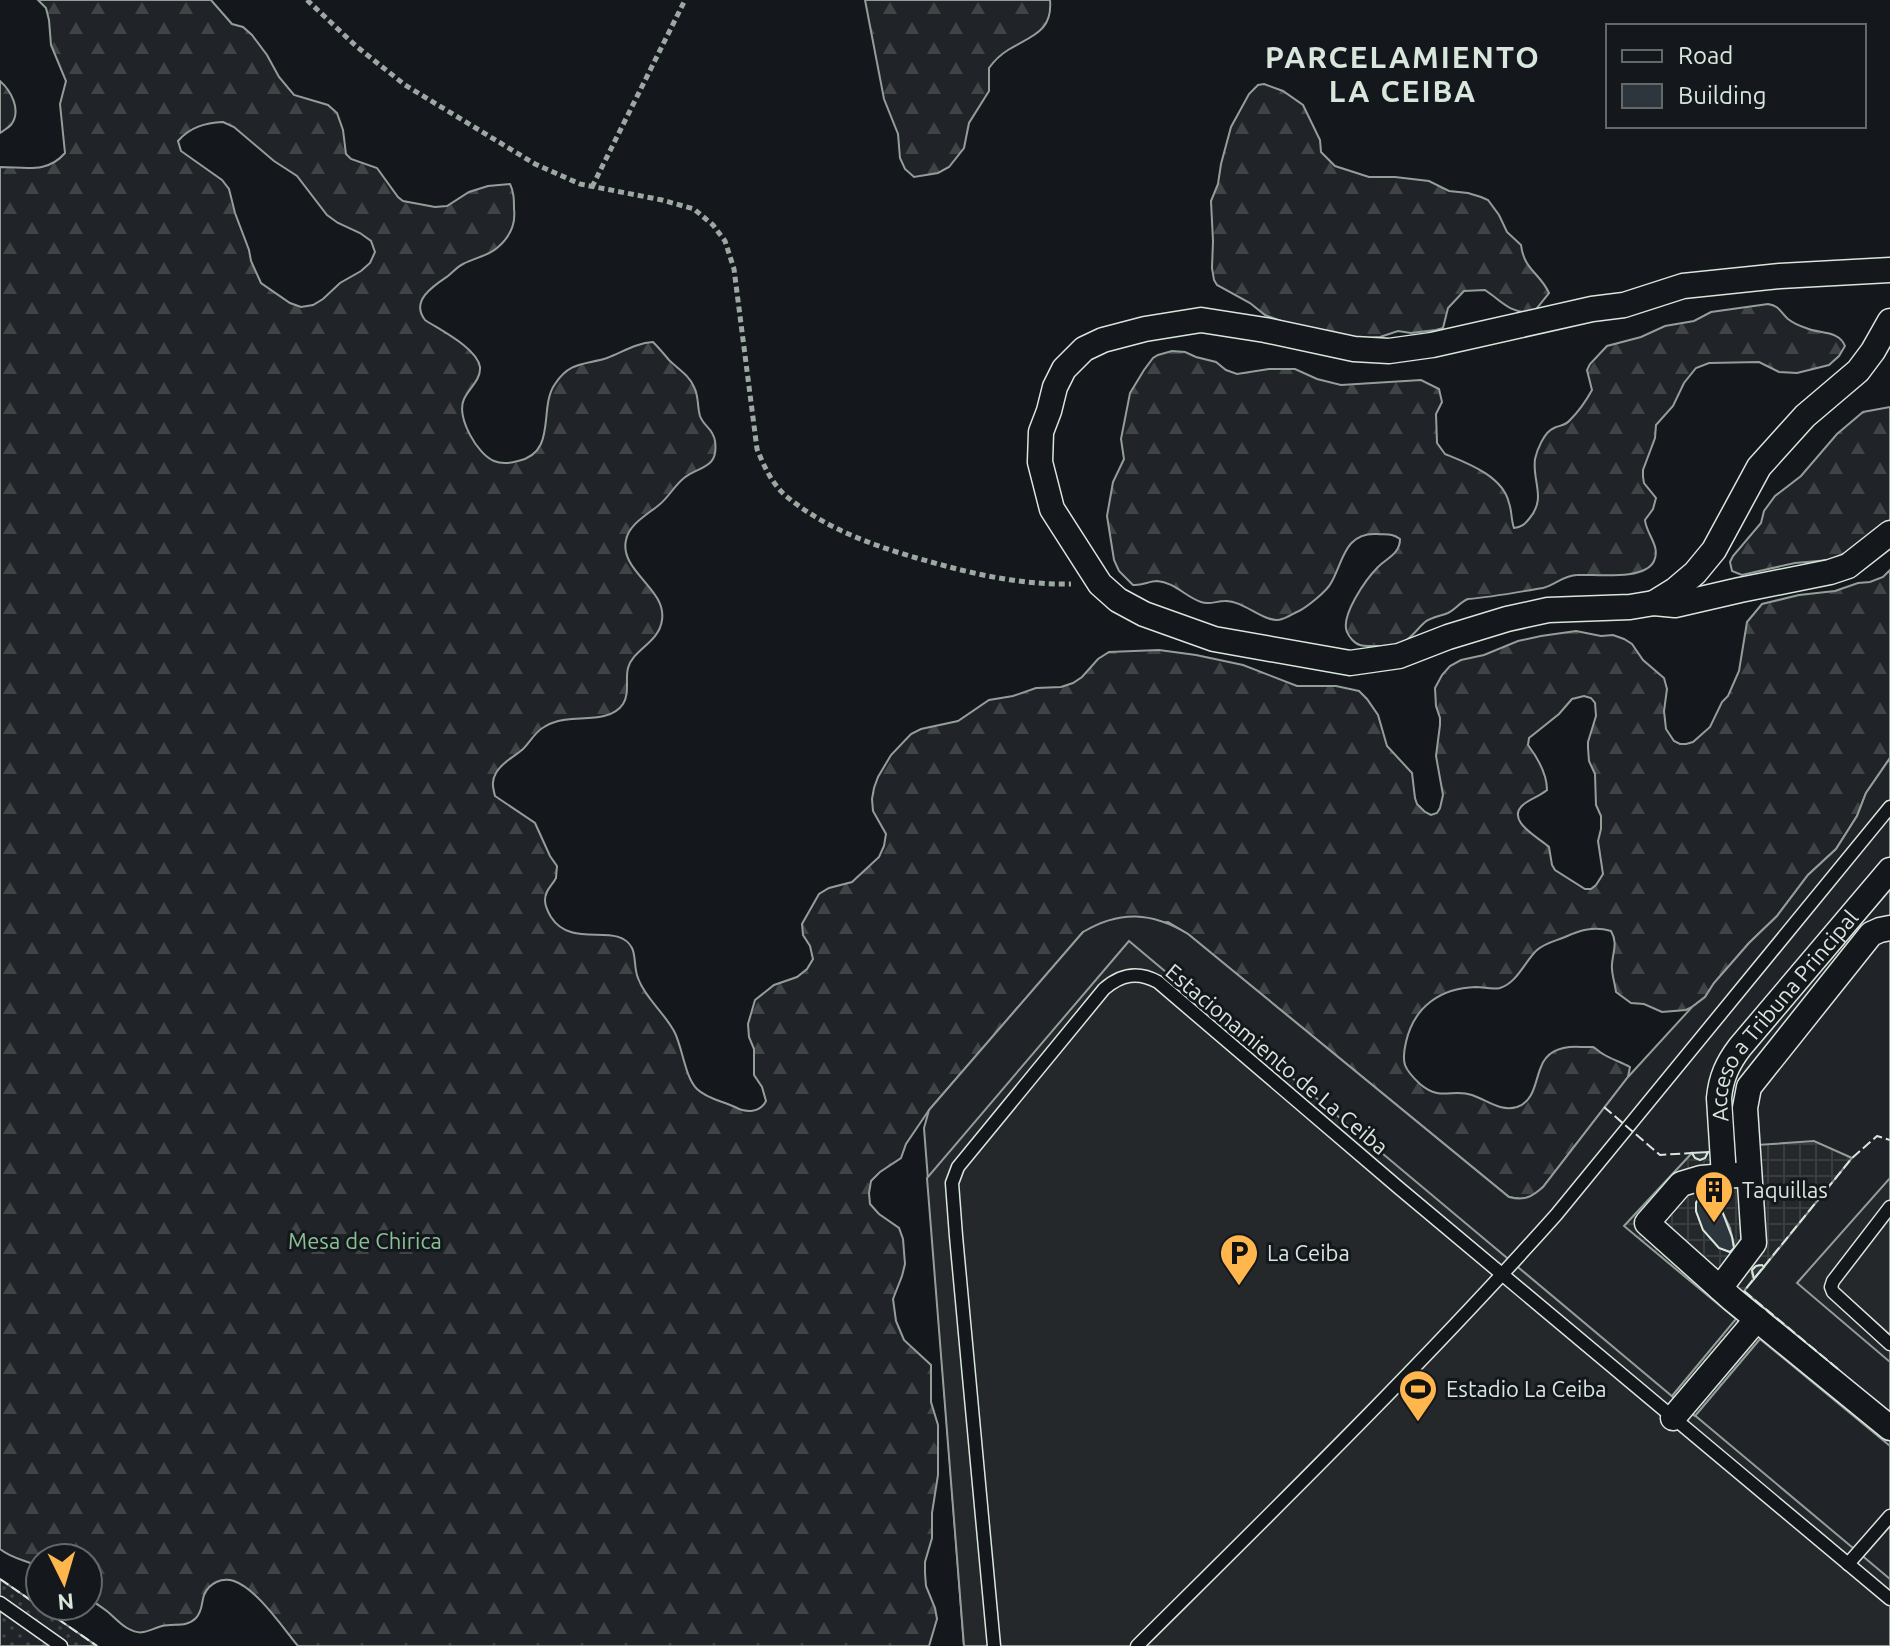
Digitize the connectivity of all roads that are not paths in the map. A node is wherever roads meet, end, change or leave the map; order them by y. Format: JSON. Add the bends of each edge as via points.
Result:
{"nodes":[{"id":1,"x":1890,"y":270,"type":"edge"},
{"id":2,"x":1890,"y":321,"type":"edge"},
{"id":3,"x":1881,"y":357,"type":"edge"},
{"id":4,"x":1890,"y":533,"type":"edge"},
{"id":5,"x":1654,"y":603,"type":"junction"},
{"id":6,"x":1890,"y":807,"type":"edge"},
{"id":7,"x":1890,"y":870,"type":"edge"},
{"id":8,"x":1890,"y":928,"type":"edge"},
{"id":9,"x":1749,"y":1174,"type":"junction"},
{"id":10,"x":1724,"y":1176,"type":"junction"},
{"id":11,"x":1890,"y":1207,"type":"edge"},
{"id":12,"x":1502,"y":1275,"type":"junction"},
{"id":13,"x":1720,"y":1288,"type":"junction"},
{"id":14,"x":1757,"y":1319,"type":"junction"},
{"id":15,"x":1890,"y":1344,"type":"edge"},
{"id":16,"x":1673,"y":1418,"type":"junction"},
{"id":17,"x":1890,"y":1428,"type":"edge"},
{"id":18,"x":1890,"y":1516,"type":"edge"},
{"id":19,"x":1848,"y":1564,"type":"junction"},
{"id":20,"x":1890,"y":1599,"type":"edge"},
{"id":21,"x":0,"y":1603,"type":"edge"},
{"id":22,"x":61,"y":1646,"type":"edge"},
{"id":23,"x":994,"y":1646,"type":"edge"},
{"id":24,"x":1137,"y":1646,"type":"edge"}],
"edges":[{"from":1,"to":5,"type":"street","via":[[1683,286],[1624,305],[1389,351],[1201,320],[1103,340],[1084,349],[1055,387],[1041,432],[1040,462],[1052,509],[1100,584],[1144,614],[1214,639],[1350,663],[1399,656],[1492,623],[1548,610]]},
{"from":2,"to":3,"type":"street"},
{"from":3,"to":5,"type":"street","via":[[1805,416],[1759,467],[1714,550],[1695,573]]},
{"from":4,"to":5,"type":"street","via":[[1856,561],[1830,572],[1675,605]]},
{"from":6,"to":12,"type":"lane"},
{"from":7,"to":10,"type":"street","name":"Acceso a Tribuna Principal","via":[[1726,1067],[1719,1098]]},
{"from":8,"to":9,"type":"street","name":"Acceso a Tribuna Principal","via":[[1871,934],[1749,1087]]},
{"from":9,"to":10,"type":"street"},
{"from":9,"to":13,"type":"street","name":"Acceso a Tribuna Principal","via":[[1754,1243]]},
{"from":10,"to":13,"type":"street","via":[[1681,1184],[1647,1223]]},
{"from":11,"to":15,"type":"lane","via":[[1831,1287]]},
{"from":12,"to":16,"type":"lane","name":"Estacionamiento de La Ceiba"},
{"from":12,"to":23,"type":"lane","name":"Estacionamiento de La Ceiba","via":[[1158,982],[1136,974],[1114,981],[958,1167],[952,1183]]},
{"from":12,"to":24,"type":"lane"},
{"from":13,"to":14,"type":"street"},
{"from":14,"to":16,"type":"street"},
{"from":14,"to":17,"type":"street"},
{"from":16,"to":19,"type":"lane","name":"Estacionamiento de La Ceiba"},
{"from":18,"to":19,"type":"lane"},
{"from":19,"to":20,"type":"lane","name":"Estacionamiento de La Ceiba"},
{"from":21,"to":22,"type":"lane"}]}
